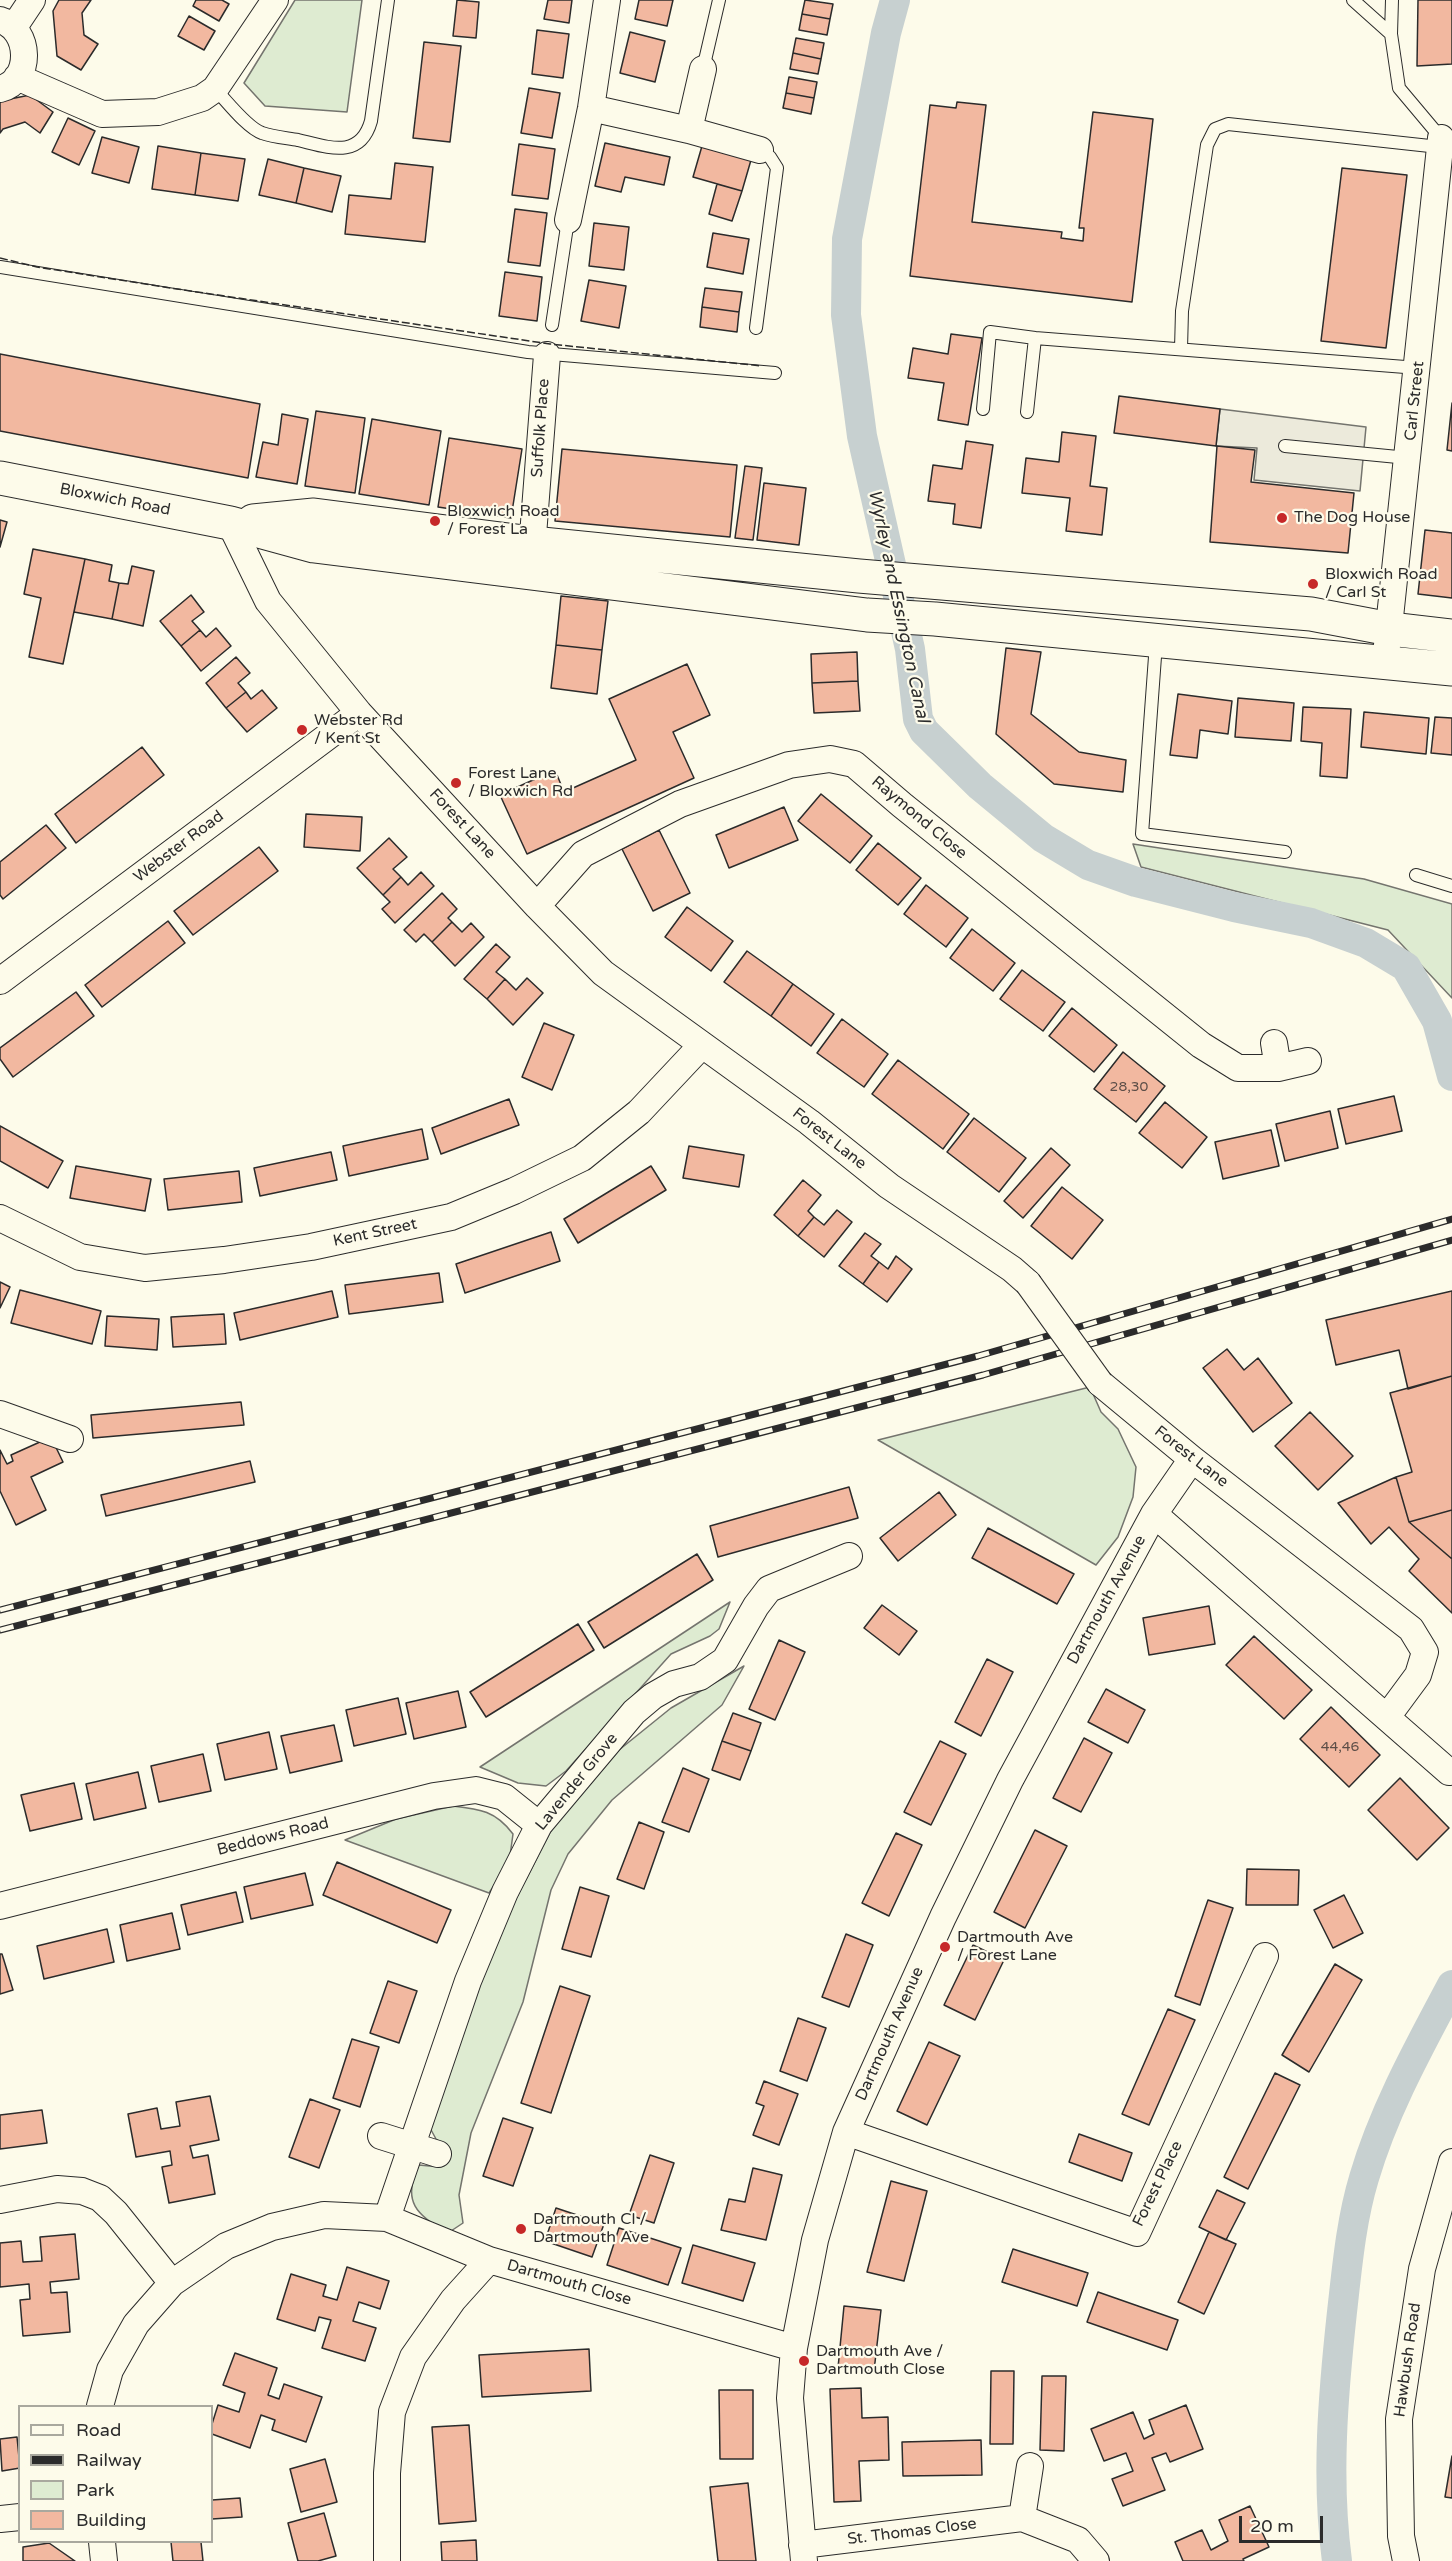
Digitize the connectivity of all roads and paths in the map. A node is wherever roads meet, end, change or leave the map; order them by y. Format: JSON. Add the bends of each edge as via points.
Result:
{"nodes":[{"id":1,"x":32,"y":0,"type":"edge"},
{"id":2,"x":275,"y":0,"type":"edge"},
{"id":3,"x":388,"y":0,"type":"edge"},
{"id":4,"x":607,"y":0,"type":"edge"},
{"id":5,"x":719,"y":0,"type":"edge"},
{"id":6,"x":1353,"y":0,"type":"edge"},
{"id":7,"x":1392,"y":0,"type":"edge"},
{"id":8,"x":7,"y":24,"type":"edge"},
{"id":9,"x":1391,"y":34,"type":"junction"},
{"id":10,"x":703,"y":69,"type":"joint"},
{"id":11,"x":9,"y":83,"type":"edge"},
{"id":12,"x":215,"y":89,"type":"junction"},
{"id":13,"x":591,"y":108,"type":"junction"},
{"id":14,"x":688,"y":130,"type":"junction"},
{"id":15,"x":1440,"y":142,"type":"junction"},
{"id":16,"x":760,"y":150,"type":"joint"},
{"id":17,"x":568,"y":220,"type":"joint"},
{"id":18,"x":0,"y":267,"type":"edge"},
{"id":19,"x":552,"y":325,"type":"dead end"},
{"id":20,"x":756,"y":328,"type":"dead end"},
{"id":21,"x":1035,"y":338,"type":"junction"},
{"id":22,"x":1181,"y":350,"type":"junction"},
{"id":23,"x":547,"y":355,"type":"junction"},
{"id":24,"x":1418,"y":368,"type":"junction"},
{"id":25,"x":775,"y":373,"type":"dead end"},
{"id":26,"x":983,"y":409,"type":"dead end"},
{"id":27,"x":1027,"y":412,"type":"dead end"},
{"id":28,"x":1285,"y":446,"type":"dead end"},
{"id":29,"x":1408,"y":458,"type":"junction"},
{"id":30,"x":0,"y":478,"type":"edge"},
{"id":31,"x":230,"y":523,"type":"junction"},
{"id":32,"x":531,"y":558,"type":"junction"},
{"id":33,"x":721,"y":562,"type":"junction"},
{"id":34,"x":718,"y":597,"type":"junction"},
{"id":35,"x":1390,"y":629,"type":"junction"},
{"id":36,"x":1452,"y":636,"type":"edge"},
{"id":37,"x":1156,"y":641,"type":"junction"},
{"id":38,"x":1385,"y":664,"type":"junction"},
{"id":39,"x":1452,"y":669,"type":"edge"},
{"id":40,"x":359,"y":713,"type":"junction"},
{"id":41,"x":1285,"y":852,"type":"dead end"},
{"id":42,"x":1416,"y":875,"type":"dead end"},
{"id":43,"x":1452,"y":886,"type":"edge"},
{"id":44,"x":537,"y":906,"type":"junction"},
{"id":45,"x":0,"y":981,"type":"edge"},
{"id":46,"x":1274,"y":1043,"type":"dead end"},
{"id":47,"x":702,"y":1045,"type":"junction"},
{"id":48,"x":1308,"y":1061,"type":"dead end"},
{"id":49,"x":1278,"y":1068,"type":"junction"},
{"id":50,"x":0,"y":1218,"type":"edge"},
{"id":51,"x":0,"y":1414,"type":"edge"},
{"id":52,"x":69,"y":1439,"type":"dead end"},
{"id":53,"x":1192,"y":1459,"type":"junction"},
{"id":54,"x":1154,"y":1514,"type":"junction"},
{"id":55,"x":849,"y":1556,"type":"dead end"},
{"id":56,"x":1387,"y":1717,"type":"junction"},
{"id":57,"x":1449,"y":1772,"type":"dead end"},
{"id":58,"x":539,"y":1825,"type":"junction"},
{"id":59,"x":0,"y":1906,"type":"edge"},
{"id":60,"x":1265,"y":1956,"type":"dead end"},
{"id":61,"x":846,"y":2132,"type":"junction"},
{"id":62,"x":381,"y":2136,"type":"dead end"},
{"id":63,"x":411,"y":2146,"type":"junction"},
{"id":64,"x":438,"y":2154,"type":"dead end"},
{"id":65,"x":1452,"y":2162,"type":"edge"},
{"id":66,"x":0,"y":2200,"type":"edge"},
{"id":67,"x":387,"y":2218,"type":"junction"},
{"id":68,"x":489,"y":2260,"type":"junction"},
{"id":69,"x":172,"y":2283,"type":"junction"},
{"id":70,"x":794,"y":2348,"type":"junction"},
{"id":71,"x":100,"y":2405,"type":"edge"},
{"id":72,"x":1030,"y":2466,"type":"dead end"},
{"id":73,"x":18,"y":2517,"type":"edge"},
{"id":74,"x":1022,"y":2518,"type":"junction"},
{"id":75,"x":0,"y":2519,"type":"edge"},
{"id":76,"x":102,"y":2543,"type":"edge"},
{"id":77,"x":803,"y":2553,"type":"edge"},
{"id":78,"x":104,"y":2561,"type":"edge"},
{"id":79,"x":387,"y":2561,"type":"edge"},
{"id":80,"x":1096,"y":2561,"type":"edge"},
{"id":81,"x":1406,"y":2561,"type":"edge"}],
"edges":[{"from":1,"to":8,"type":"street"},
{"from":2,"to":12,"type":"street"},
{"from":3,"to":12,"type":"lane","via":[[369,131],[351,147],[338,148],[262,133]]},
{"from":4,"to":13,"type":"street"},
{"from":5,"to":10,"type":"lane"},
{"from":6,"to":9,"type":"lane"},
{"from":7,"to":9,"type":"lane"},
{"from":8,"to":11,"type":"street","via":[[23,43],[24,60]]},
{"from":9,"to":15,"type":"lane","via":[[1399,88]]},
{"from":10,"to":14,"type":"street"},
{"from":11,"to":12,"type":"street","via":[[102,114],[158,112],[202,98]]},
{"from":13,"to":14,"type":"street"},
{"from":13,"to":17,"type":"street"},
{"from":14,"to":16,"type":"street"},
{"from":15,"to":22,"type":"lane","via":[[1228,124],[1215,129],[1207,145],[1182,311]]},
{"from":15,"to":24,"type":"street","name":"Carl Street"},
{"from":16,"to":20,"type":"lane","via":[[777,168]]},
{"from":17,"to":19,"type":"lane"},
{"from":18,"to":23,"type":"lane"},
{"from":21,"to":22,"type":"lane"},
{"from":21,"to":26,"type":"lane","via":[[990,332]]},
{"from":21,"to":27,"type":"lane"},
{"from":22,"to":24,"type":"lane"},
{"from":23,"to":25,"type":"lane"},
{"from":23,"to":32,"type":"street","name":"Suffolk Place"},
{"from":24,"to":29,"type":"street","name":"Carl Street"},
{"from":28,"to":29,"type":"lane"},
{"from":29,"to":35,"type":"street","name":"Carl Street"},
{"from":30,"to":31,"type":"main road","name":"Bloxwich Road"},
{"from":31,"to":32,"type":"main road","name":"Bloxwich Road","via":[[314,546]]},
{"from":31,"to":40,"type":"street","name":"Forest Lane","via":[[268,601]]},
{"from":32,"to":33,"type":"main road"},
{"from":32,"to":34,"type":"main road"},
{"from":33,"to":34,"type":"main road"},
{"from":33,"to":35,"type":"main road","via":[[1311,614]]},
{"from":34,"to":37,"type":"main road","via":[[871,616]]},
{"from":35,"to":36,"type":"main road"},
{"from":35,"to":38,"type":"street","name":"Carl Street"},
{"from":37,"to":38,"type":"main road"},
{"from":37,"to":41,"type":"lane","via":[[1142,834]]},
{"from":38,"to":39,"type":"main road"},
{"from":40,"to":44,"type":"street","name":"Forest Lane"},
{"from":40,"to":45,"type":"street","name":"Webster Road"},
{"from":42,"to":43,"type":"lane"},
{"from":44,"to":47,"type":"street","name":"Forest Lane","via":[[603,973]]},
{"from":44,"to":49,"type":"street","name":"Raymond Close","via":[[584,854],[680,804],[789,765],[830,759],[854,764],[1201,1045],[1238,1068]]},
{"from":46,"to":49,"type":"street"},
{"from":47,"to":50,"type":"street","name":"Kent Street","via":[[639,1112],[582,1158],[451,1217],[311,1247],[145,1268],[80,1257]]},
{"from":47,"to":53,"type":"street","name":"Forest Lane","bridge":true,"via":[[889,1186],[1012,1269],[1028,1283],[1100,1383]]},
{"from":48,"to":49,"type":"street","name":"Raymond Close"},
{"from":51,"to":52,"type":"street"},
{"from":53,"to":54,"type":"street","name":"Dartmouth Avenue"},
{"from":53,"to":56,"type":"street","name":"Forest Lane","via":[[1411,1629],[1425,1652],[1418,1675]]},
{"from":54,"to":56,"type":"street"},
{"from":54,"to":61,"type":"street","name":"Dartmouth Avenue","via":[[1010,1780]]},
{"from":55,"to":58,"type":"street","name":"Lavender Grove","via":[[769,1589],[725,1660],[700,1677],[674,1684],[634,1712]]},
{"from":56,"to":57,"type":"street"},
{"from":58,"to":59,"type":"street","name":"Beddows Road","via":[[504,1797],[476,1790],[434,1796]]},
{"from":58,"to":63,"type":"street","name":"Lavender Grove","via":[[505,1892],[468,1981]]},
{"from":60,"to":61,"type":"street","name":"Forest Place","via":[[1137,2233]]},
{"from":61,"to":70,"type":"street","name":"Dartmouth Avenue","via":[[815,2240]]},
{"from":62,"to":63,"type":"street"},
{"from":63,"to":64,"type":"street"},
{"from":63,"to":67,"type":"street","name":"Lavender Grove"},
{"from":65,"to":81,"type":"street","name":"Hawbush Road","via":[[1422,2269],[1399,2419],[1401,2536]]},
{"from":66,"to":69,"type":"street","via":[[57,2189],[82,2191],[100,2198]]},
{"from":67,"to":68,"type":"street"},
{"from":67,"to":69,"type":"street","via":[[324,2215],[272,2227],[226,2246]]},
{"from":68,"to":70,"type":"street","name":"Dartmouth Close"},
{"from":68,"to":79,"type":"street","name":"Dartmouth Close","via":[[453,2300],[413,2356],[392,2412]]},
{"from":69,"to":71,"type":"street","via":[[136,2324],[110,2370]]},
{"from":70,"to":77,"type":"street","name":"Dartmouth Avenue","via":[[790,2398]]},
{"from":72,"to":74,"type":"street"},
{"from":73,"to":75,"type":"street"},
{"from":74,"to":77,"type":"street","name":"St. Thomas Close"},
{"from":74,"to":80,"type":"street","name":"St. Thomas Close","via":[[1078,2540]]},
{"from":76,"to":78,"type":"street"}]}
